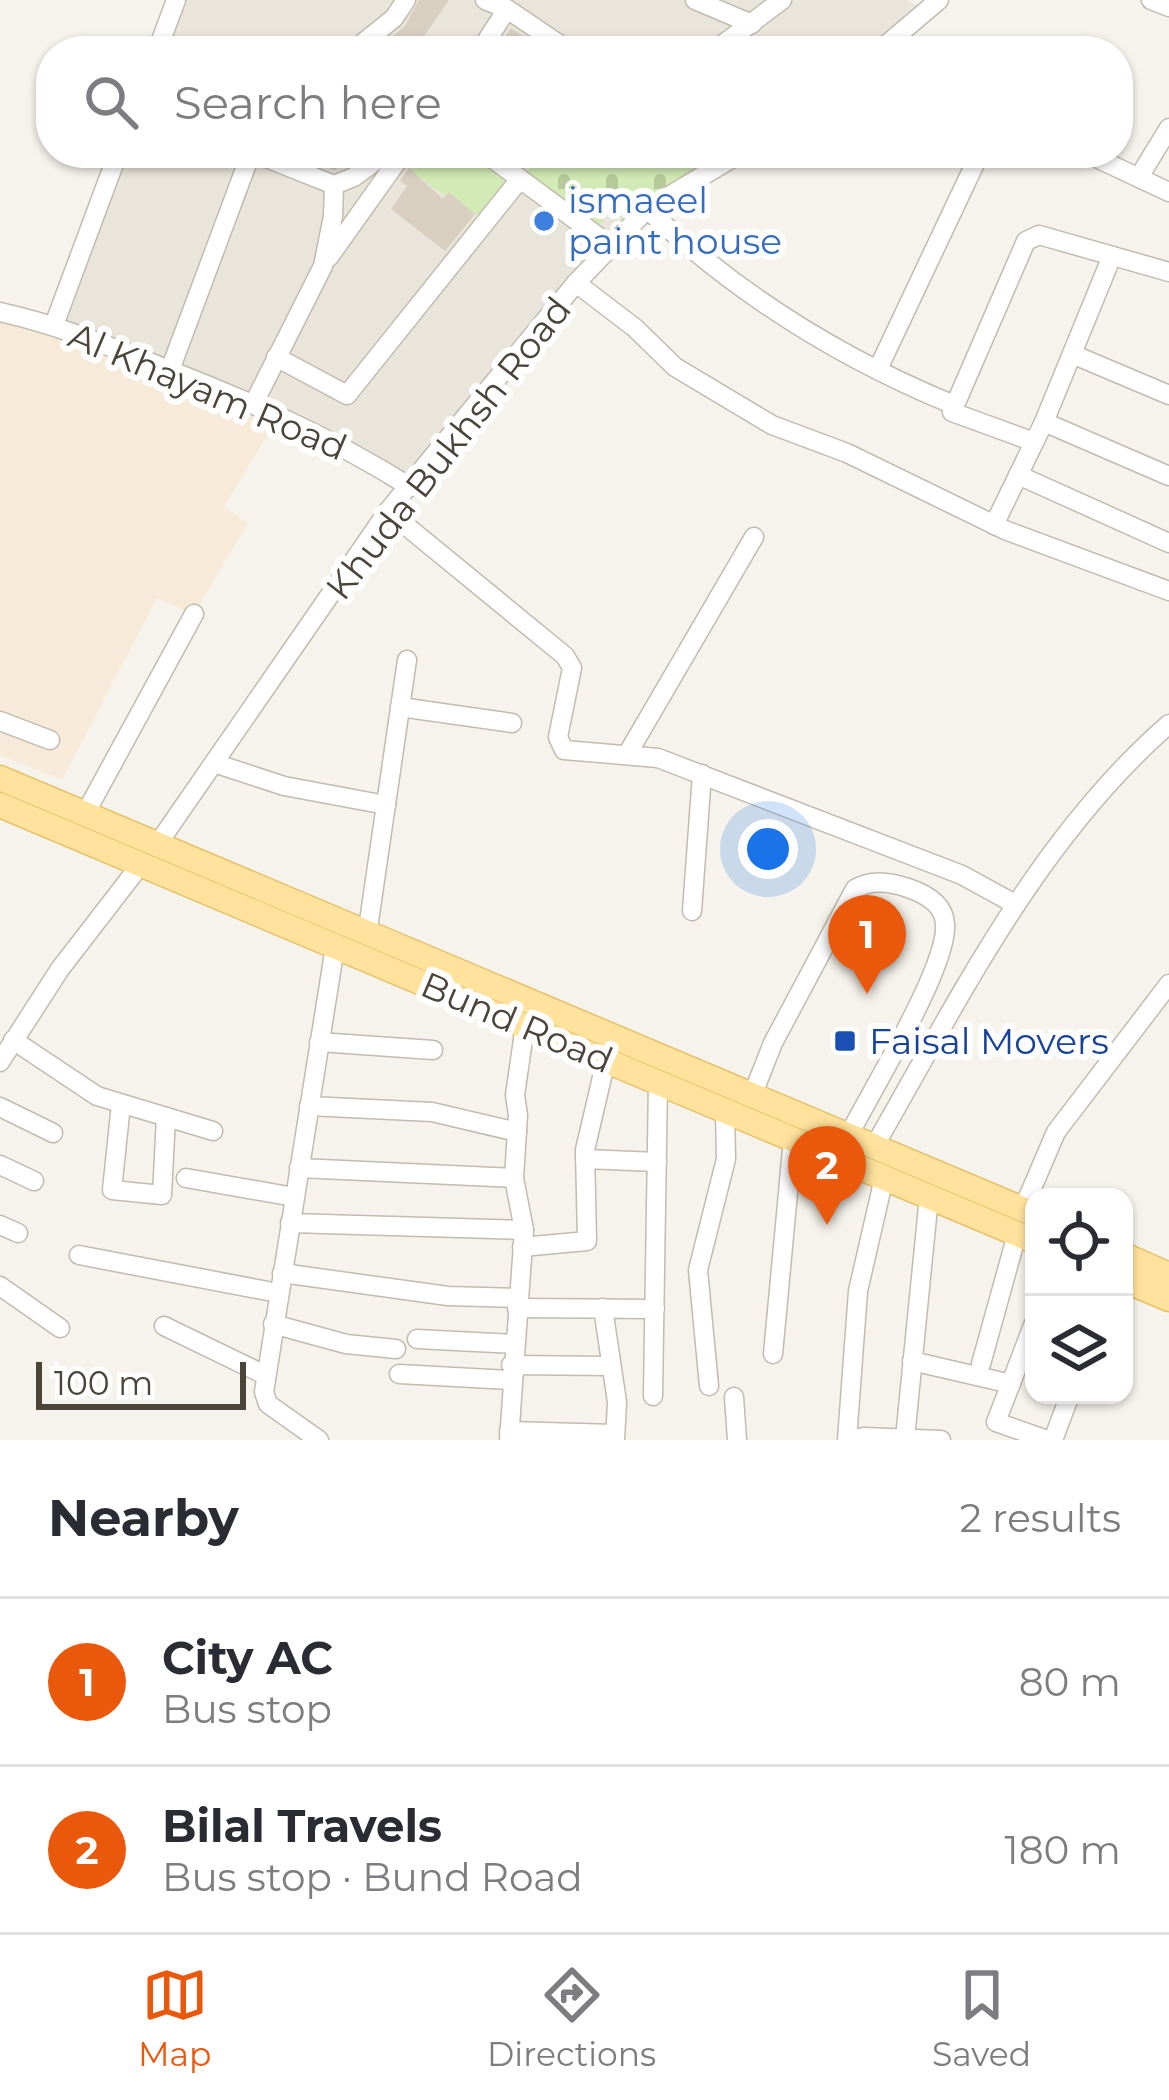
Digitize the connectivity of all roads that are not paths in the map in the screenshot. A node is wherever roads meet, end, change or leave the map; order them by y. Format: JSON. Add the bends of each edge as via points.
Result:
{"nodes":[{"id":1,"x":176,"y":0,"type":"edge"},
{"id":2,"x":406,"y":0,"type":"edge"},
{"id":3,"x":695,"y":0,"type":"edge"},
{"id":4,"x":782,"y":0,"type":"edge"},
{"id":5,"x":908,"y":0,"type":"edge"},
{"id":6,"x":1151,"y":0,"type":"edge"},
{"id":7,"x":497,"y":3,"type":"edge"},
{"id":8,"x":933,"y":6,"type":"edge"},
{"id":9,"x":1169,"y":7,"type":"edge"},
{"id":10,"x":752,"y":24,"type":"junction"},
{"id":11,"x":163,"y":36,"type":"edge"},
{"id":12,"x":372,"y":36,"type":"edge"},
{"id":13,"x":485,"y":36,"type":"edge"},
{"id":14,"x":546,"y":36,"type":"edge"},
{"id":15,"x":735,"y":36,"type":"edge"},
{"id":16,"x":897,"y":36,"type":"edge"},
{"id":17,"x":1169,"y":128,"type":"edge"},
{"id":18,"x":112,"y":168,"type":"edge"},
{"id":19,"x":247,"y":168,"type":"edge"},
{"id":20,"x":292,"y":168,"type":"edge"},
{"id":21,"x":366,"y":168,"type":"edge"},
{"id":22,"x":392,"y":168,"type":"edge"},
{"id":23,"x":505,"y":168,"type":"edge"},
{"id":24,"x":715,"y":168,"type":"edge"},
{"id":25,"x":973,"y":168,"type":"edge"},
{"id":26,"x":1120,"y":168,"type":"edge"},
{"id":27,"x":1139,"y":177,"type":"junction"},
{"id":28,"x":520,"y":179,"type":"junction"},
{"id":29,"x":334,"y":184,"type":"junction"},
{"id":30,"x":1169,"y":192,"type":"edge"},
{"id":31,"x":647,"y":209,"type":"junction"},
{"id":32,"x":611,"y":246,"type":"junction"},
{"id":33,"x":1112,"y":256,"type":"junction"},
{"id":34,"x":322,"y":266,"type":"junction"},
{"id":35,"x":1169,"y":272,"type":"edge"},
{"id":36,"x":576,"y":283,"type":"junction"},
{"id":37,"x":0,"y":312,"type":"edge"},
{"id":38,"x":53,"y":325,"type":"junction"},
{"id":39,"x":1072,"y":354,"type":"junction"},
{"id":40,"x":276,"y":356,"type":"junction"},
{"id":41,"x":878,"y":369,"type":"junction"},
{"id":42,"x":170,"y":370,"type":"junction"},
{"id":43,"x":1169,"y":395,"type":"edge"},
{"id":44,"x":254,"y":403,"type":"junction"},
{"id":45,"x":954,"y":405,"type":"junction"},
{"id":46,"x":1045,"y":422,"type":"junction"},
{"id":47,"x":1034,"y":442,"type":"junction"},
{"id":48,"x":1018,"y":475,"type":"junction"},
{"id":49,"x":1169,"y":476,"type":"edge"},
{"id":50,"x":410,"y":488,"type":"junction"},
{"id":51,"x":388,"y":512,"type":"junction"},
{"id":52,"x":994,"y":525,"type":"junction"},
{"id":53,"x":754,"y":537,"type":"dead end"},
{"id":54,"x":1169,"y":543,"type":"edge"},
{"id":55,"x":1169,"y":591,"type":"edge"},
{"id":56,"x":194,"y":614,"type":"dead end"},
{"id":57,"x":407,"y":660,"type":"dead end"},
{"id":58,"x":400,"y":707,"type":"junction"},
{"id":59,"x":0,"y":721,"type":"edge"},
{"id":60,"x":512,"y":723,"type":"dead end"},
{"id":61,"x":1169,"y":724,"type":"edge"},
{"id":62,"x":50,"y":740,"type":"dead end"},
{"id":63,"x":628,"y":753,"type":"junction"},
{"id":64,"x":217,"y":764,"type":"junction"},
{"id":65,"x":702,"y":774,"type":"junction"},
{"id":66,"x":0,"y":778,"type":"edge"},
{"id":67,"x":0,"y":805,"type":"edge"},
{"id":68,"x":386,"y":805,"type":"junction"},
{"id":69,"x":85,"y":814,"type":"junction"},
{"id":70,"x":149,"y":854,"type":"junction"},
{"id":71,"x":1015,"y":904,"type":"junction"},
{"id":72,"x":692,"y":911,"type":"dead end"},
{"id":73,"x":367,"y":935,"type":"junction"},
{"id":74,"x":335,"y":946,"type":"junction"},
{"id":75,"x":1169,"y":984,"type":"edge"},
{"id":76,"x":525,"y":1026,"type":"junction"},
{"id":77,"x":320,"y":1042,"type":"junction"},
{"id":78,"x":433,"y":1049,"type":"dead end"},
{"id":79,"x":4,"y":1053,"type":"edge"},
{"id":80,"x":606,"y":1060,"type":"junction"},
{"id":81,"x":658,"y":1082,"type":"junction"},
{"id":82,"x":752,"y":1096,"type":"junction"},
{"id":83,"x":121,"y":1104,"type":"junction"},
{"id":84,"x":309,"y":1106,"type":"junction"},
{"id":85,"x":0,"y":1107,"type":"edge"},
{"id":86,"x":725,"y":1110,"type":"junction"},
{"id":87,"x":166,"y":1117,"type":"junction"},
{"id":88,"x":213,"y":1131,"type":"dead end"},
{"id":89,"x":517,"y":1132,"type":"junction"},
{"id":90,"x":53,"y":1133,"type":"dead end"},
{"id":91,"x":793,"y":1139,"type":"junction"},
{"id":92,"x":842,"y":1147,"type":"junction"},
{"id":93,"x":874,"y":1147,"type":"junction"},
{"id":94,"x":585,"y":1160,"type":"junction"},
{"id":95,"x":657,"y":1162,"type":"junction"},
{"id":96,"x":0,"y":1165,"type":"edge"},
{"id":97,"x":299,"y":1168,"type":"junction"},
{"id":98,"x":186,"y":1178,"type":"dead end"},
{"id":99,"x":514,"y":1178,"type":"junction"},
{"id":100,"x":884,"y":1178,"type":"junction"},
{"id":101,"x":34,"y":1181,"type":"dead end"},
{"id":102,"x":1039,"y":1188,"type":"edge"},
{"id":103,"x":294,"y":1197,"type":"junction"},
{"id":104,"x":929,"y":1197,"type":"junction"},
{"id":105,"x":290,"y":1223,"type":"junction"},
{"id":106,"x":1025,"y":1224,"type":"edge"},
{"id":107,"x":1025,"y":1224,"type":"edge"},
{"id":108,"x":1025,"y":1231,"type":"edge"},
{"id":109,"x":523,"y":1239,"type":"junction"},
{"id":110,"x":79,"y":1256,"type":"dead end"},
{"id":111,"x":1133,"y":1259,"type":"edge"},
{"id":112,"x":1169,"y":1274,"type":"edge"},
{"id":113,"x":280,"y":1283,"type":"junction"},
{"id":114,"x":1133,"y":1284,"type":"edge"},
{"id":115,"x":0,"y":1286,"type":"edge"},
{"id":116,"x":1169,"y":1299,"type":"edge"},
{"id":117,"x":517,"y":1303,"type":"junction"},
{"id":118,"x":604,"y":1309,"type":"junction"},
{"id":119,"x":655,"y":1309,"type":"junction"},
{"id":120,"x":273,"y":1324,"type":"junction"},
{"id":121,"x":164,"y":1326,"type":"dead end"},
{"id":122,"x":60,"y":1328,"type":"dead end"},
{"id":123,"x":417,"y":1339,"type":"dead end"},
{"id":124,"x":514,"y":1344,"type":"junction"},
{"id":125,"x":1025,"y":1347,"type":"edge"},
{"id":126,"x":396,"y":1349,"type":"dead end"},
{"id":127,"x":772,"y":1354,"type":"dead end"},
{"id":128,"x":913,"y":1361,"type":"junction"},
{"id":129,"x":981,"y":1364,"type":"dead end"},
{"id":130,"x":611,"y":1366,"type":"junction"},
{"id":131,"x":511,"y":1372,"type":"junction"},
{"id":132,"x":399,"y":1374,"type":"dead end"},
{"id":133,"x":265,"y":1375,"type":"junction"},
{"id":134,"x":1011,"y":1384,"type":"junction"},
{"id":135,"x":709,"y":1386,"type":"dead end"},
{"id":136,"x":653,"y":1396,"type":"dead end"},
{"id":137,"x":734,"y":1396,"type":"dead end"},
{"id":138,"x":1066,"y":1404,"type":"edge"},
{"id":139,"x":509,"y":1436,"type":"edge"},
{"id":140,"x":615,"y":1437,"type":"edge"},
{"id":141,"x":905,"y":1438,"type":"edge"},
{"id":142,"x":856,"y":1439,"type":"edge"},
{"id":143,"x":319,"y":1440,"type":"edge"},
{"id":144,"x":737,"y":1440,"type":"edge"},
{"id":145,"x":941,"y":1440,"type":"edge"},
{"id":146,"x":1050,"y":1440,"type":"edge"}],
"edges":[{"from":1,"to":11,"type":"street"},
{"from":2,"to":12,"type":"street"},
{"from":3,"to":10,"type":"street"},
{"from":4,"to":10,"type":"street"},
{"from":5,"to":8,"type":"street"},
{"from":6,"to":9,"type":"street"},
{"from":7,"to":13,"type":"street"},
{"from":7,"to":14,"type":"street"},
{"from":8,"to":16,"type":"street"},
{"from":10,"to":15,"type":"street"},
{"from":17,"to":27,"type":"street"},
{"from":18,"to":38,"type":"street"},
{"from":19,"to":42,"type":"street"},
{"from":20,"to":29,"type":"street"},
{"from":21,"to":29,"type":"street"},
{"from":22,"to":34,"type":"street"},
{"from":23,"to":28,"type":"street"},
{"from":24,"to":31,"type":"street","name":"Khuda Bukhsh Road"},
{"from":25,"to":41,"type":"street"},
{"from":26,"to":27,"type":"street"},
{"from":27,"to":30,"type":"street"},
{"from":28,"to":32,"type":"street"},
{"from":28,"to":40,"type":"street","via":[[347,395]]},
{"from":29,"to":34,"type":"street"},
{"from":31,"to":32,"type":"street","name":"Khuda Bukhsh Road"},
{"from":31,"to":41,"type":"street","via":[[768,308]]},
{"from":32,"to":36,"type":"street","name":"Khuda Bukhsh Road"},
{"from":33,"to":35,"type":"street"},
{"from":33,"to":39,"type":"street"},
{"from":33,"to":45,"type":"street","via":[[1039,235],[1026,241]]},
{"from":34,"to":40,"type":"street"},
{"from":36,"to":50,"type":"street","name":"Khuda Bukhsh Road"},
{"from":36,"to":52,"type":"street","via":[[675,368],[726,400]]},
{"from":37,"to":38,"type":"street","name":"Al Khayam Road"},
{"from":38,"to":42,"type":"street","name":"Al Khayam Road"},
{"from":39,"to":43,"type":"street"},
{"from":39,"to":46,"type":"street"},
{"from":40,"to":44,"type":"street"},
{"from":41,"to":45,"type":"street"},
{"from":42,"to":44,"type":"street","name":"Al Khayam Road"},
{"from":44,"to":50,"type":"street","name":"Al Khayam Road"},
{"from":45,"to":47,"type":"street","via":[[952,412]]},
{"from":46,"to":47,"type":"street"},
{"from":46,"to":49,"type":"street"},
{"from":47,"to":48,"type":"street"},
{"from":48,"to":52,"type":"street"},
{"from":48,"to":54,"type":"street"},
{"from":50,"to":51,"type":"street","name":"Khuda Bukhsh Road"},
{"from":51,"to":63,"type":"street","via":[[565,656],[572,668],[559,736],[564,750]]},
{"from":51,"to":64,"type":"street","name":"Khuda Bukhsh Road"},
{"from":52,"to":55,"type":"street"},
{"from":53,"to":63,"type":"street"},
{"from":56,"to":69,"type":"street"},
{"from":57,"to":58,"type":"street"},
{"from":58,"to":60,"type":"street"},
{"from":58,"to":68,"type":"street"},
{"from":59,"to":62,"type":"street"},
{"from":61,"to":71,"type":"street","via":[[1134,754]]},
{"from":63,"to":65,"type":"street"},
{"from":64,"to":68,"type":"street"},
{"from":64,"to":70,"type":"street","name":"Khuda Bukhsh Road"},
{"from":65,"to":71,"type":"street","via":[[962,875]]},
{"from":65,"to":72,"type":"street"},
{"from":66,"to":69,"type":"main road","name":"Bund Road"},
{"from":67,"to":70,"type":"main road","name":"Bund Road"},
{"from":68,"to":73,"type":"street"},
{"from":69,"to":70,"type":"main road","name":"Bund Road"},
{"from":70,"to":73,"type":"main road","name":"Bund Road"},
{"from":70,"to":74,"type":"main road","name":"Bund Road"},
{"from":70,"to":79,"type":"street","name":"Khuda Bukhsh Road"},
{"from":71,"to":93,"type":"street"},
{"from":73,"to":82,"type":"main road","name":"Bund Road"},
{"from":74,"to":76,"type":"main road","name":"Bund Road"},
{"from":74,"to":77,"type":"street"},
{"from":75,"to":102,"type":"street","via":[[1056,1132]]},
{"from":76,"to":80,"type":"main road","name":"Bund Road"},
{"from":76,"to":89,"type":"street"},
{"from":77,"to":78,"type":"street"},
{"from":77,"to":84,"type":"street"},
{"from":79,"to":83,"type":"street"},
{"from":80,"to":81,"type":"main road","name":"Bund Road"},
{"from":80,"to":94,"type":"street"},
{"from":81,"to":86,"type":"main road","name":"Bund Road"},
{"from":81,"to":95,"type":"street"},
{"from":82,"to":92,"type":"main road","name":"Bund Road"},
{"from":82,"to":92,"type":"street","via":[[772,1042],[855,889],[884,882],[932,898],[946,925],[938,965]]},
{"from":83,"to":87,"type":"street"},
{"from":83,"to":87,"type":"street","via":[[112,1190],[162,1195]]},
{"from":84,"to":89,"type":"street","via":[[432,1112]]},
{"from":84,"to":97,"type":"street"},
{"from":85,"to":90,"type":"street"},
{"from":86,"to":91,"type":"main road","name":"Bund Road"},
{"from":86,"to":135,"type":"street","via":[[726,1159],[698,1270]]},
{"from":87,"to":88,"type":"street"},
{"from":89,"to":99,"type":"street"},
{"from":91,"to":92,"type":"main road","name":"Bund Road"},
{"from":91,"to":127,"type":"street"},
{"from":92,"to":93,"type":"main road","name":"Bund Road"},
{"from":92,"to":100,"type":"main road","name":"Bund Road"},
{"from":93,"to":106,"type":"main road","name":"Bund Road"},
{"from":94,"to":95,"type":"street"},
{"from":94,"to":109,"type":"street","via":[[587,1241]]},
{"from":95,"to":119,"type":"street"},
{"from":96,"to":101,"type":"street"},
{"from":97,"to":99,"type":"street"},
{"from":97,"to":103,"type":"street"},
{"from":98,"to":103,"type":"street"},
{"from":99,"to":109,"type":"street"},
{"from":100,"to":104,"type":"main road","name":"Bund Road"},
{"from":100,"to":142,"type":"street","via":[[858,1291]]},
{"from":103,"to":105,"type":"street"},
{"from":104,"to":107,"type":"main road","name":"Bund Road"},
{"from":104,"to":128,"type":"street"},
{"from":105,"to":109,"type":"street"},
{"from":105,"to":113,"type":"street"},
{"from":108,"to":129,"type":"street"},
{"from":109,"to":117,"type":"street"},
{"from":110,"to":113,"type":"street"},
{"from":111,"to":112,"type":"main road"},
{"from":113,"to":117,"type":"street"},
{"from":113,"to":120,"type":"street"},
{"from":114,"to":116,"type":"main road"},
{"from":115,"to":122,"type":"street"},
{"from":117,"to":118,"type":"street"},
{"from":117,"to":124,"type":"street"},
{"from":118,"to":119,"type":"street"},
{"from":118,"to":130,"type":"street"},
{"from":119,"to":136,"type":"street"},
{"from":120,"to":126,"type":"street"},
{"from":120,"to":133,"type":"street"},
{"from":121,"to":133,"type":"street"},
{"from":123,"to":124,"type":"street"},
{"from":124,"to":131,"type":"street"},
{"from":125,"to":134,"type":"street"},
{"from":128,"to":134,"type":"street"},
{"from":128,"to":141,"type":"street"},
{"from":130,"to":131,"type":"street"},
{"from":130,"to":140,"type":"street"},
{"from":131,"to":132,"type":"street"},
{"from":131,"to":139,"type":"street"},
{"from":133,"to":143,"type":"street","via":[[268,1404]]},
{"from":134,"to":146,"type":"street","via":[[997,1424]]},
{"from":137,"to":144,"type":"street"},
{"from":138,"to":146,"type":"street"},
{"from":139,"to":140,"type":"street"},
{"from":141,"to":142,"type":"street"},
{"from":141,"to":145,"type":"street"}]}
